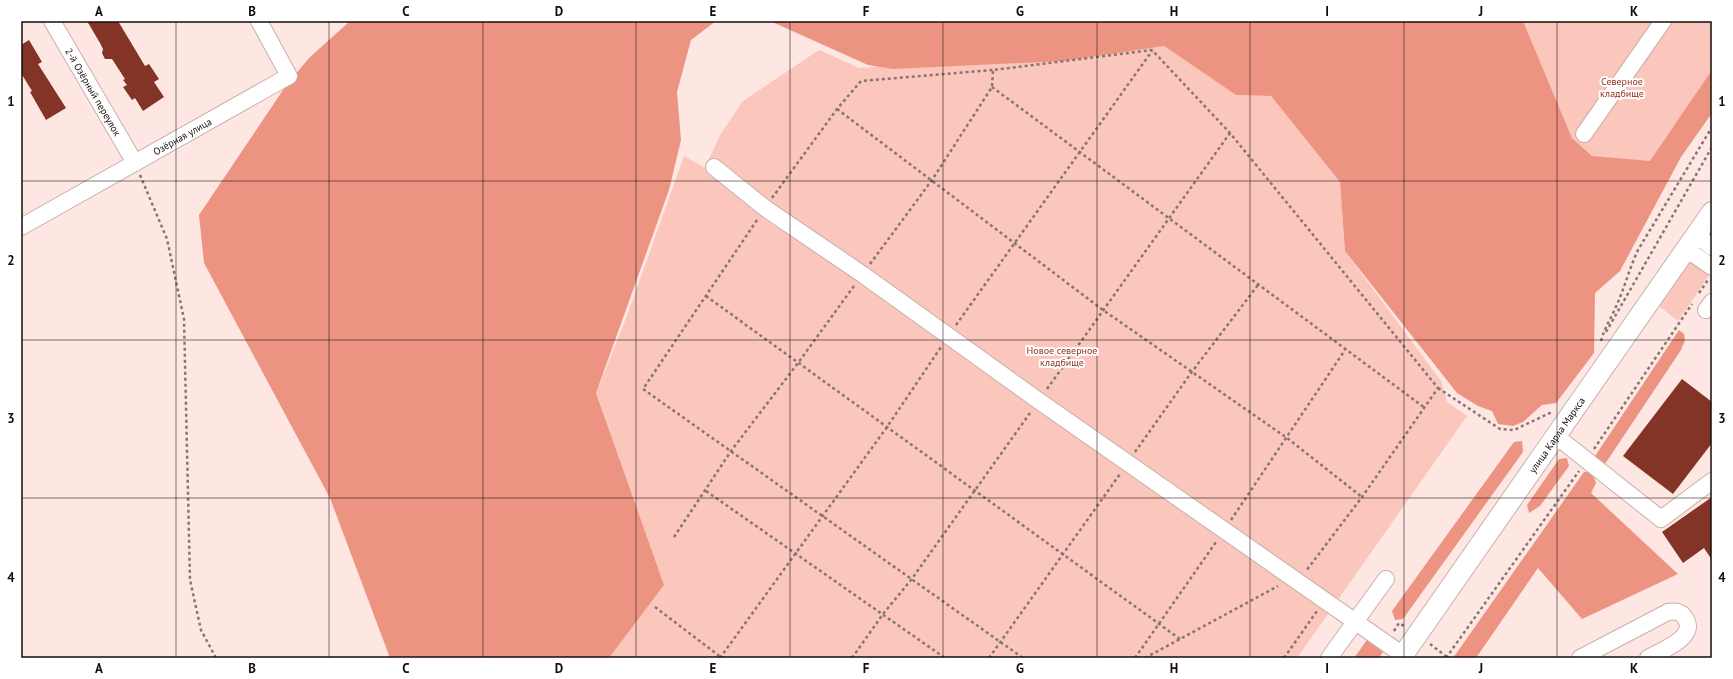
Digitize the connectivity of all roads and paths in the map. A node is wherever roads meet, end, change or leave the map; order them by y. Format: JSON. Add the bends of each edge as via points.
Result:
{"nodes":[{"id":1,"x":52,"y":21,"type":"edge"},
{"id":2,"x":259,"y":21,"type":"edge"},
{"id":3,"x":1663,"y":21,"type":"edge"},
{"id":4,"x":1152,"y":50,"type":"junction"},
{"id":5,"x":993,"y":70,"type":"junction"},
{"id":6,"x":992,"y":87,"type":"junction"},
{"id":7,"x":837,"y":109,"type":"junction"},
{"id":8,"x":1712,"y":127,"type":"edge"},
{"id":9,"x":1584,"y":134,"type":"dead end"},
{"id":10,"x":1712,"y":147,"type":"edge"},
{"id":11,"x":1081,"y":152,"type":"junction"},
{"id":12,"x":135,"y":163,"type":"junction"},
{"id":13,"x":714,"y":167,"type":"dead end"},
{"id":14,"x":932,"y":180,"type":"junction"},
{"id":15,"x":765,"y":208,"type":"junction"},
{"id":16,"x":1712,"y":212,"type":"edge"},
{"id":17,"x":21,"y":227,"type":"edge"},
{"id":18,"x":1691,"y":242,"type":"junction"},
{"id":19,"x":1014,"y":243,"type":"junction"},
{"id":20,"x":1712,"y":247,"type":"edge"},
{"id":21,"x":1712,"y":267,"type":"edge"},
{"id":22,"x":862,"y":274,"type":"junction"},
{"id":23,"x":1712,"y":274,"type":"edge"},
{"id":24,"x":706,"y":296,"type":"junction"},
{"id":25,"x":1696,"y":297,"type":"dead end"},
{"id":26,"x":1704,"y":305,"type":"edge"},
{"id":27,"x":949,"y":335,"type":"junction"},
{"id":28,"x":1345,"y":350,"type":"junction"},
{"id":29,"x":798,"y":363,"type":"junction"},
{"id":30,"x":1438,"y":388,"type":"junction"},
{"id":31,"x":1556,"y":407,"type":"dead end"},
{"id":32,"x":1425,"y":408,"type":"junction"},
{"id":33,"x":887,"y":427,"type":"junction"},
{"id":34,"x":1556,"y":436,"type":"junction"},
{"id":35,"x":1287,"y":438,"type":"junction"},
{"id":36,"x":731,"y":451,"type":"junction"},
{"id":37,"x":1587,"y":460,"type":"junction"},
{"id":38,"x":1712,"y":481,"type":"edge"},
{"id":39,"x":706,"y":491,"type":"junction"},
{"id":40,"x":1362,"y":497,"type":"junction"},
{"id":41,"x":822,"y":515,"type":"junction"},
{"id":42,"x":1224,"y":530,"type":"junction"},
{"id":43,"x":674,"y":538,"type":"dead end"},
{"id":44,"x":795,"y":553,"type":"junction"},
{"id":45,"x":1386,"y":579,"type":"dead end"},
{"id":46,"x":1296,"y":580,"type":"junction"},
{"id":47,"x":1324,"y":600,"type":"junction"},
{"id":48,"x":655,"y":607,"type":"dead end"},
{"id":49,"x":1354,"y":622,"type":"junction"},
{"id":50,"x":1159,"y":624,"type":"junction"},
{"id":51,"x":1180,"y":639,"type":"junction"},
{"id":52,"x":1402,"y":657,"type":"edge"},
{"id":53,"x":216,"y":658,"type":"edge"},
{"id":54,"x":721,"y":658,"type":"edge"},
{"id":55,"x":945,"y":658,"type":"edge"},
{"id":56,"x":1024,"y":658,"type":"edge"},
{"id":57,"x":1135,"y":658,"type":"edge"},
{"id":58,"x":1145,"y":658,"type":"edge"},
{"id":59,"x":1284,"y":658,"type":"edge"},
{"id":60,"x":1329,"y":658,"type":"edge"},
{"id":61,"x":1446,"y":658,"type":"edge"},
{"id":62,"x":1580,"y":658,"type":"edge"},
{"id":63,"x":1648,"y":658,"type":"edge"}],
"edges":[{"from":1,"to":12,"type":"street","name":"2-й Озёрный переулок"},
{"from":2,"to":12,"type":"street","name":"Озёрная улица","via":[[289,76]]},
{"from":3,"to":9,"type":"street"},
{"from":4,"to":5,"type":"path"},
{"from":4,"to":11,"type":"path"},
{"from":4,"to":30,"type":"path","via":[[1230,133]]},
{"from":5,"to":6,"type":"path"},
{"from":5,"to":7,"type":"path","via":[[861,81]]},
{"from":6,"to":11,"type":"path"},
{"from":6,"to":14,"type":"path"},
{"from":7,"to":14,"type":"path"},
{"from":7,"to":15,"type":"path"},
{"from":8,"to":10,"type":"path","via":[[1638,250],[1600,343]]},
{"from":11,"to":19,"type":"path"},
{"from":11,"to":28,"type":"path"},
{"from":12,"to":17,"type":"street","name":"Озёрная улица"},
{"from":12,"to":53,"type":"path","via":[[167,238],[184,319],[190,580],[201,630]]},
{"from":13,"to":15,"type":"street"},
{"from":14,"to":19,"type":"path"},
{"from":14,"to":22,"type":"path"},
{"from":15,"to":22,"type":"street"},
{"from":15,"to":24,"type":"path"},
{"from":16,"to":18,"type":"main road","name":"улица Карла Маркса"},
{"from":18,"to":20,"type":"street"},
{"from":18,"to":21,"type":"street"},
{"from":18,"to":34,"type":"main road","name":"улица Карла Маркса"},
{"from":19,"to":27,"type":"path"},
{"from":19,"to":35,"type":"path","via":[[1116,319]]},
{"from":22,"to":27,"type":"street"},
{"from":22,"to":29,"type":"path"},
{"from":23,"to":25,"type":"path"},
{"from":24,"to":29,"type":"path"},
{"from":24,"to":36,"type":"path","via":[[643,390]]},
{"from":26,"to":37,"type":"path"},
{"from":27,"to":33,"type":"path"},
{"from":27,"to":42,"type":"street"},
{"from":28,"to":32,"type":"path"},
{"from":28,"to":35,"type":"path"},
{"from":29,"to":33,"type":"path"},
{"from":29,"to":36,"type":"path"},
{"from":30,"to":31,"type":"path","via":[[1500,429],[1514,430],[1552,412]]},
{"from":30,"to":32,"type":"path"},
{"from":32,"to":40,"type":"path"},
{"from":33,"to":41,"type":"path"},
{"from":33,"to":50,"type":"path"},
{"from":34,"to":37,"type":"street"},
{"from":34,"to":52,"type":"main road","name":"улица Карла Маркса"},
{"from":35,"to":40,"type":"path"},
{"from":35,"to":42,"type":"path"},
{"from":36,"to":39,"type":"path"},
{"from":36,"to":41,"type":"path"},
{"from":37,"to":38,"type":"street","via":[[1661,519]]},
{"from":37,"to":61,"type":"path"},
{"from":39,"to":43,"type":"path"},
{"from":39,"to":44,"type":"path"},
{"from":40,"to":46,"type":"path"},
{"from":41,"to":44,"type":"path"},
{"from":41,"to":56,"type":"path"},
{"from":42,"to":46,"type":"street"},
{"from":42,"to":50,"type":"path"},
{"from":44,"to":54,"type":"path"},
{"from":44,"to":55,"type":"path"},
{"from":45,"to":49,"type":"street"},
{"from":46,"to":47,"type":"street"},
{"from":46,"to":51,"type":"path"},
{"from":47,"to":49,"type":"street"},
{"from":47,"to":59,"type":"path"},
{"from":48,"to":54,"type":"path"},
{"from":49,"to":52,"type":"street"},
{"from":49,"to":60,"type":"street"},
{"from":50,"to":51,"type":"path"},
{"from":50,"to":57,"type":"path"},
{"from":51,"to":58,"type":"path"},
{"from":62,"to":63,"type":"street","via":[[1668,612],[1675,611],[1686,618],[1688,625],[1682,638]]}]}
